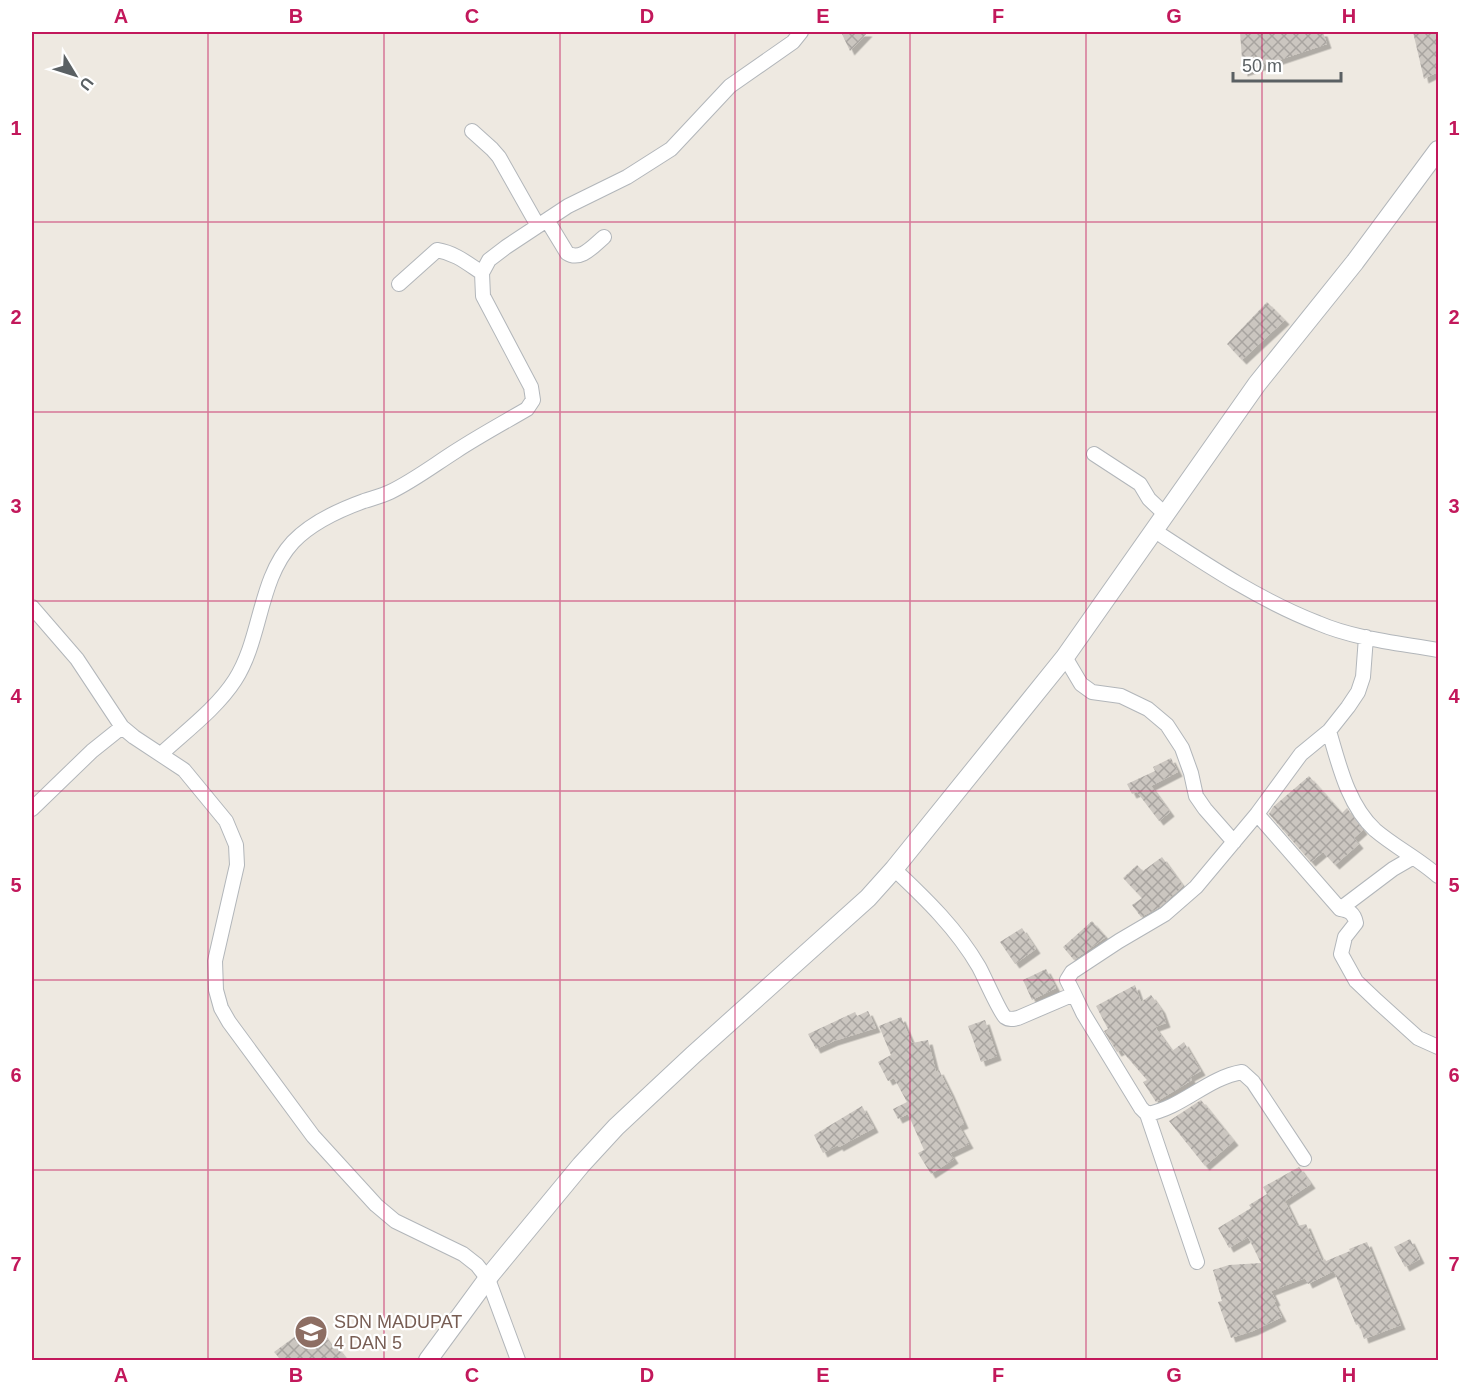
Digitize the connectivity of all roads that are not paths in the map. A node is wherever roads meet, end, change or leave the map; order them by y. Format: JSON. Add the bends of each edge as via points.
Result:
{"nodes":[{"id":1,"x":801,"y":32,"type":"edge"},
{"id":2,"x":472,"y":131,"type":"dead end"},
{"id":3,"x":1438,"y":150,"type":"edge"},
{"id":4,"x":543,"y":223,"type":"junction"},
{"id":5,"x":604,"y":237,"type":"dead end"},
{"id":6,"x":482,"y":273,"type":"junction"},
{"id":7,"x":399,"y":284,"type":"dead end"},
{"id":8,"x":1094,"y":454,"type":"dead end"},
{"id":9,"x":1166,"y":515,"type":"junction"},
{"id":10,"x":1155,"y":531,"type":"junction"},
{"id":11,"x":32,"y":607,"type":"edge"},
{"id":12,"x":1366,"y":637,"type":"junction"},
{"id":13,"x":1438,"y":650,"type":"edge"},
{"id":14,"x":1065,"y":657,"type":"junction"},
{"id":15,"x":122,"y":727,"type":"junction"},
{"id":16,"x":1329,"y":731,"type":"junction"},
{"id":17,"x":161,"y":754,"type":"junction"},
{"id":18,"x":32,"y":809,"type":"edge"},
{"id":19,"x":1257,"y":814,"type":"junction"},
{"id":20,"x":1234,"y":842,"type":"junction"},
{"id":21,"x":1412,"y":858,"type":"junction"},
{"id":22,"x":894,"y":869,"type":"junction"},
{"id":23,"x":1438,"y":876,"type":"edge"},
{"id":24,"x":1340,"y":909,"type":"junction"},
{"id":25,"x":1074,"y":994,"type":"junction"},
{"id":26,"x":1438,"y":1047,"type":"edge"},
{"id":27,"x":1147,"y":1114,"type":"junction"},
{"id":28,"x":1304,"y":1159,"type":"dead end"},
{"id":29,"x":1197,"y":1262,"type":"dead end"},
{"id":30,"x":488,"y":1279,"type":"junction"},
{"id":31,"x":428,"y":1360,"type":"edge"},
{"id":32,"x":518,"y":1360,"type":"edge"}],
"edges":[{"from":1,"to":4,"type":"street","via":[[793,42],[730,87],[670,149]]},
{"from":2,"to":4,"type":"street","via":[[499,157]]},
{"from":3,"to":9,"type":"street","via":[[1257,384]]},
{"from":4,"to":5,"type":"street","via":[[572,256],[580,256]]},
{"from":4,"to":6,"type":"street","via":[[506,246],[489,260]]},
{"from":6,"to":7,"type":"street","via":[[462,259],[437,250]]},
{"from":6,"to":17,"type":"street","via":[[483,296],[531,387],[533,400],[527,409],[388,493],[332,514],[293,542],[278,563],[236,680],[216,704]]},
{"from":8,"to":9,"type":"street","via":[[1140,484]]},
{"from":9,"to":10,"type":"street"},
{"from":10,"to":12,"type":"street","via":[[1236,584],[1319,624]]},
{"from":10,"to":14,"type":"street"},
{"from":11,"to":15,"type":"street","via":[[77,659]]},
{"from":12,"to":13,"type":"street"},
{"from":12,"to":16,"type":"street","via":[[1358,692]]},
{"from":14,"to":20,"type":"street","via":[[1081,684],[1092,692],[1121,696],[1148,709],[1167,725],[1182,748],[1196,796]]},
{"from":14,"to":22,"type":"street"},
{"from":15,"to":17,"type":"street"},
{"from":15,"to":18,"type":"street"},
{"from":16,"to":19,"type":"street","via":[[1301,754]]},
{"from":16,"to":21,"type":"street","via":[[1341,773],[1361,814]]},
{"from":17,"to":30,"type":"street","via":[[191,778],[226,821],[236,845],[237,865],[215,961],[216,990],[229,1022],[313,1136],[376,1205],[394,1221],[463,1254]]},
{"from":19,"to":20,"type":"street"},
{"from":19,"to":24,"type":"street"},
{"from":20,"to":25,"type":"street","via":[[1196,887],[1165,914],[1072,972],[1067,980]]},
{"from":21,"to":23,"type":"street"},
{"from":21,"to":24,"type":"street"},
{"from":22,"to":25,"type":"street","via":[[944,917],[976,962],[1006,1017],[1018,1018]]},
{"from":22,"to":30,"type":"street","via":[[868,898],[616,1127]]},
{"from":24,"to":26,"type":"street","via":[[1350,911],[1356,923],[1345,937],[1341,954],[1356,981],[1418,1038]]},
{"from":25,"to":27,"type":"street"},
{"from":27,"to":28,"type":"street","via":[[1242,1072],[1253,1082]]},
{"from":27,"to":29,"type":"street"},
{"from":30,"to":31,"type":"street"},
{"from":30,"to":32,"type":"street"}]}
